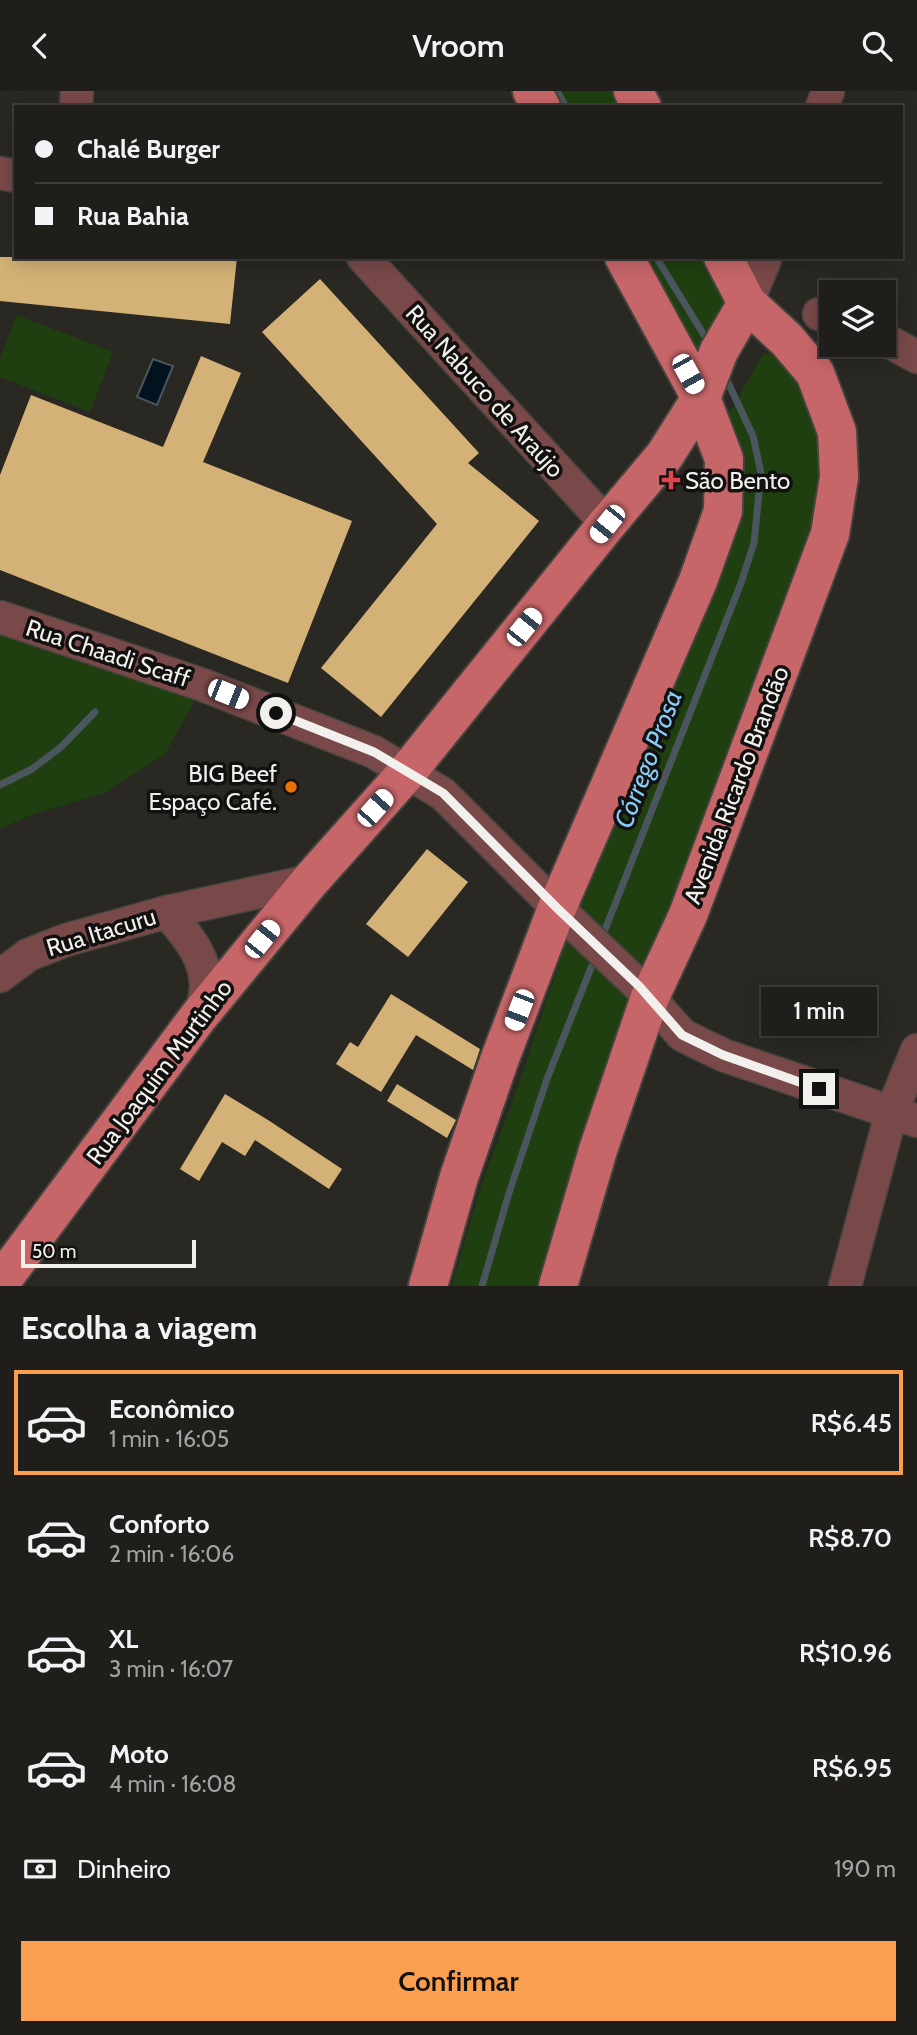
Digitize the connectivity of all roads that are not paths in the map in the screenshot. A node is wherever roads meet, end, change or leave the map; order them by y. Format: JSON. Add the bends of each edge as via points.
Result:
{"nodes":[{"id":1,"x":365,"y":259,"type":"edge"},
{"id":2,"x":625,"y":259,"type":"edge"},
{"id":3,"x":724,"y":259,"type":"edge"},
{"id":4,"x":765,"y":259,"type":"edge"},
{"id":5,"x":744,"y":308,"type":"junction"},
{"id":6,"x":896,"y":346,"type":"edge"},
{"id":7,"x":917,"y":357,"type":"edge"},
{"id":8,"x":706,"y":385,"type":"junction"},
{"id":9,"x":607,"y":524,"type":"junction"},
{"id":10,"x":0,"y":617,"type":"edge"},
{"id":11,"x":408,"y":771,"type":"junction"},
{"id":12,"x":310,"y":881,"type":"junction"},
{"id":13,"x":167,"y":912,"type":"junction"},
{"id":14,"x":567,"y":917,"type":"junction"},
{"id":15,"x":0,"y":976,"type":"edge"},
{"id":16,"x":645,"y":992,"type":"junction"},
{"id":17,"x":199,"y":1016,"type":"junction"},
{"id":18,"x":917,"y":1050,"type":"edge"},
{"id":19,"x":904,"y":1117,"type":"edge"},
{"id":20,"x":9,"y":1282,"type":"edge"},
{"id":21,"x":428,"y":1286,"type":"edge"},
{"id":22,"x":558,"y":1286,"type":"edge"},
{"id":23,"x":845,"y":1286,"type":"edge"}],
"edges":[{"from":1,"to":9,"type":"street","name":"Rua Nabuco de Araújo"},
{"from":2,"to":8,"type":"main road"},
{"from":3,"to":5,"type":"main road"},
{"from":4,"to":5,"type":"street","name":"Rua Joaquim Murtinho"},
{"from":5,"to":8,"type":"main road","name":"Rua Joaquim Murtinho"},
{"from":5,"to":16,"type":"main road","name":"Avenida Ricardo Brandão","via":[[788,340],[815,373],[837,432],[839,477],[830,534],[688,915]]},
{"from":6,"to":7,"type":"street"},
{"from":8,"to":9,"type":"main road","name":"Rua Joaquim Murtinho","via":[[665,455]]},
{"from":8,"to":14,"type":"main road","via":[[724,459],[723,511]]},
{"from":9,"to":11,"type":"main road","name":"Rua Joaquim Murtinho"},
{"from":10,"to":11,"type":"street","name":"Rua Chaadi Scaff","via":[[203,685],[374,752]]},
{"from":11,"to":12,"type":"main road","name":"Rua Joaquim Murtinho"},
{"from":11,"to":14,"type":"street","name":"Rua Chaadi Scaff","via":[[443,793]]},
{"from":12,"to":13,"type":"street","name":"Rua Itacuru"},
{"from":12,"to":17,"type":"main road","name":"Rua Joaquim Murtinho"},
{"from":13,"to":15,"type":"street","name":"Rua Itacuru","via":[[66,940],[29,955]]},
{"from":13,"to":17,"type":"street","name":"Rua Itacuru","via":[[191,940],[200,959],[205,993]]},
{"from":14,"to":16,"type":"street","name":"Rua Chaadi Scaff"},
{"from":14,"to":21,"type":"main road","via":[[499,1061]]},
{"from":16,"to":19,"type":"street","name":"Rua Chaadi Scaff","via":[[682,1035],[723,1055]]},
{"from":16,"to":22,"type":"main road","name":"Avenida Ricardo Brandão"},
{"from":17,"to":20,"type":"main road","name":"Rua Joaquim Murtinho"},
{"from":18,"to":19,"type":"street"},
{"from":19,"to":23,"type":"street"}]}
